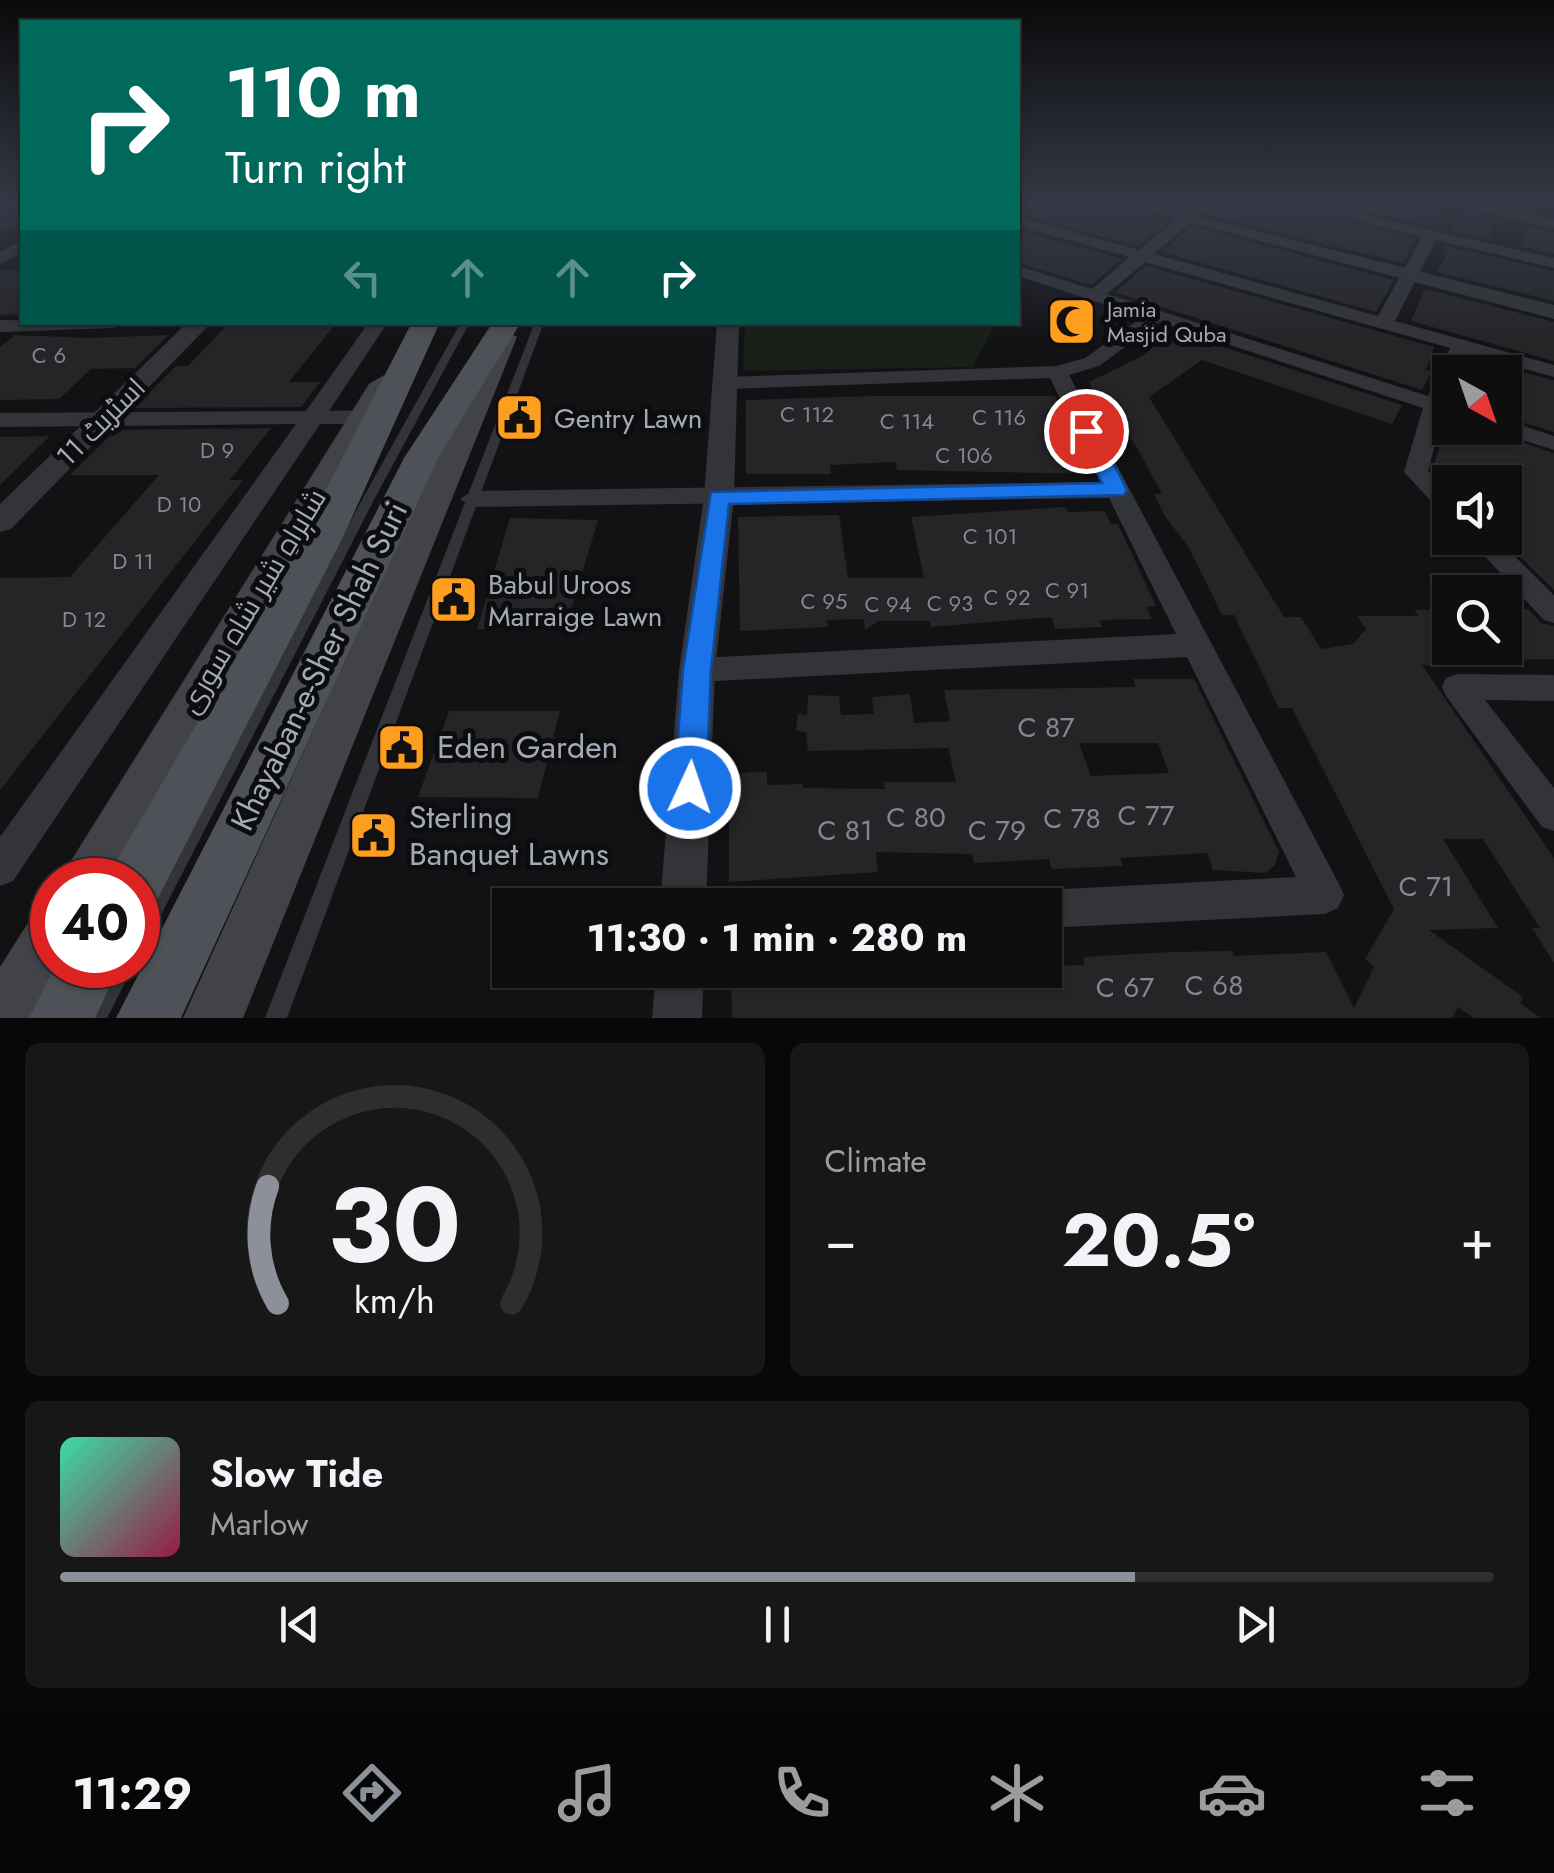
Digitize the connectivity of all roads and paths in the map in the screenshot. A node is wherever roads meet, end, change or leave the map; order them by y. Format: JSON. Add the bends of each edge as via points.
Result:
{"nodes":[{"id":1,"x":1117,"y":249,"type":"edge"},
{"id":2,"x":1149,"y":249,"type":"edge"},
{"id":3,"x":1304,"y":249,"type":"edge"},
{"id":4,"x":1424,"y":249,"type":"edge"},
{"id":5,"x":1492,"y":249,"type":"edge"},
{"id":6,"x":1498,"y":250,"type":"joint"},
{"id":7,"x":1140,"y":255,"type":"junction"},
{"id":8,"x":1554,"y":263,"type":"edge"},
{"id":9,"x":1020,"y":273,"type":"edge"},
{"id":10,"x":1411,"y":276,"type":"junction"},
{"id":11,"x":1096,"y":295,"type":"junction"},
{"id":12,"x":1554,"y":312,"type":"edge"},
{"id":13,"x":1159,"y":314,"type":"junction"},
{"id":14,"x":1384,"y":324,"type":"junction"},
{"id":15,"x":198,"y":325,"type":"edge"},
{"id":16,"x":377,"y":325,"type":"edge"},
{"id":17,"x":447,"y":325,"type":"edge"},
{"id":18,"x":447,"y":325,"type":"edge"},
{"id":19,"x":448,"y":325,"type":"edge"},
{"id":20,"x":506,"y":325,"type":"edge"},
{"id":21,"x":507,"y":325,"type":"edge"},
{"id":22,"x":539,"y":325,"type":"edge"},
{"id":23,"x":728,"y":325,"type":"edge"},
{"id":24,"x":1461,"y":345,"type":"junction"},
{"id":25,"x":1458,"y":355,"type":"edge"},
{"id":26,"x":1554,"y":371,"type":"edge"},
{"id":27,"x":1057,"y":372,"type":"junction"},
{"id":28,"x":724,"y":382,"type":"junction"},
{"id":29,"x":1432,"y":404,"type":"edge"},
{"id":30,"x":316,"y":417,"type":"junction"},
{"id":31,"x":364,"y":417,"type":"junction"},
{"id":32,"x":104,"y":419,"type":"junction"},
{"id":33,"x":0,"y":420,"type":"edge"},
{"id":34,"x":1432,"y":432,"type":"edge"},
{"id":35,"x":1522,"y":433,"type":"edge"},
{"id":36,"x":1554,"y":443,"type":"edge"},
{"id":37,"x":1432,"y":488,"type":"edge"},
{"id":38,"x":1116,"y":490,"type":"junction"},
{"id":39,"x":719,"y":497,"type":"junction"},
{"id":40,"x":472,"y":498,"type":"junction"},
{"id":41,"x":0,"y":522,"type":"edge"},
{"id":42,"x":1498,"y":555,"type":"edge"},
{"id":43,"x":311,"y":567,"type":"joint"},
{"id":44,"x":1554,"y":612,"type":"edge"},
{"id":45,"x":1196,"y":645,"type":"junction"},
{"id":46,"x":697,"y":670,"type":"junction"},
{"id":47,"x":1554,"y":688,"type":"edge"},
{"id":48,"x":1554,"y":815,"type":"edge"},
{"id":49,"x":98,"y":858,"type":"edge"},
{"id":50,"x":149,"y":858,"type":"edge"},
{"id":51,"x":0,"y":868,"type":"edge"},
{"id":52,"x":684,"y":888,"type":"edge"},
{"id":53,"x":160,"y":897,"type":"edge"},
{"id":54,"x":1062,"y":909,"type":"edge"},
{"id":55,"x":30,"y":971,"type":"edge"},
{"id":56,"x":77,"y":988,"type":"edge"},
{"id":57,"x":112,"y":988,"type":"edge"},
{"id":58,"x":679,"y":988,"type":"edge"},
{"id":59,"x":2,"y":1018,"type":"edge"},
{"id":60,"x":61,"y":1018,"type":"edge"},
{"id":61,"x":96,"y":1018,"type":"edge"},
{"id":62,"x":148,"y":1018,"type":"edge"},
{"id":63,"x":213,"y":1018,"type":"edge"},
{"id":64,"x":276,"y":1018,"type":"edge"},
{"id":65,"x":677,"y":1018,"type":"edge"}],
"edges":[{"from":1,"to":7,"type":"street"},
{"from":2,"to":7,"type":"street"},
{"from":3,"to":10,"type":"street"},
{"from":4,"to":10,"type":"street"},
{"from":5,"to":6,"type":"street"},
{"from":6,"to":8,"type":"street"},
{"from":7,"to":11,"type":"street"},
{"from":7,"to":14,"type":"street"},
{"from":9,"to":11,"type":"street"},
{"from":10,"to":12,"type":"street"},
{"from":10,"to":14,"type":"street"},
{"from":11,"to":13,"type":"street"},
{"from":13,"to":27,"type":"street","via":[[1092,362]]},
{"from":13,"to":29,"type":"street"},
{"from":14,"to":24,"type":"street"},
{"from":15,"to":32,"type":"street","name":"اسٹریٹ 11"},
{"from":16,"to":30,"type":"street"},
{"from":17,"to":31,"type":"main road","name":"شاہراہِ شیر شاہ سوری"},
{"from":18,"to":43,"type":"main road","name":"شاہراہِ شیر شاہ سوری","via":[[366,459]]},
{"from":19,"to":53,"type":"lane","via":[[370,496]]},
{"from":20,"to":62,"type":"main road","name":"Khayaban-e-Sher Shah Suri","via":[[421,458]]},
{"from":21,"to":63,"type":"main road"},
{"from":22,"to":40,"type":"lane"},
{"from":23,"to":28,"type":"street"},
{"from":24,"to":25,"type":"street"},
{"from":24,"to":26,"type":"street"},
{"from":27,"to":28,"type":"street"},
{"from":27,"to":38,"type":"street"},
{"from":28,"to":39,"type":"street"},
{"from":30,"to":31,"type":"street"},
{"from":30,"to":32,"type":"street"},
{"from":30,"to":51,"type":"street"},
{"from":31,"to":49,"type":"main road","name":"شاہراہِ شیر شاہ سوری"},
{"from":32,"to":33,"type":"street"},
{"from":32,"to":41,"type":"street","name":"اسٹریٹ 11"},
{"from":34,"to":37,"type":"street","via":[[1416,472]]},
{"from":35,"to":36,"type":"street"},
{"from":38,"to":39,"type":"street"},
{"from":38,"to":45,"type":"street"},
{"from":39,"to":40,"type":"street"},
{"from":39,"to":46,"type":"street"},
{"from":40,"to":64,"type":"lane"},
{"from":42,"to":44,"type":"street"},
{"from":43,"to":50,"type":"main road","name":"Khayaban-e-Sher Shah Suri"},
{"from":45,"to":46,"type":"street"},
{"from":45,"to":54,"type":"street","via":[[1324,895]]},
{"from":46,"to":52,"type":"street"},
{"from":47,"to":48,"type":"street","via":[[1458,687]]},
{"from":55,"to":59,"type":"main road"},
{"from":56,"to":60,"type":"main road"},
{"from":57,"to":61,"type":"lane"},
{"from":58,"to":65,"type":"street"}]}
